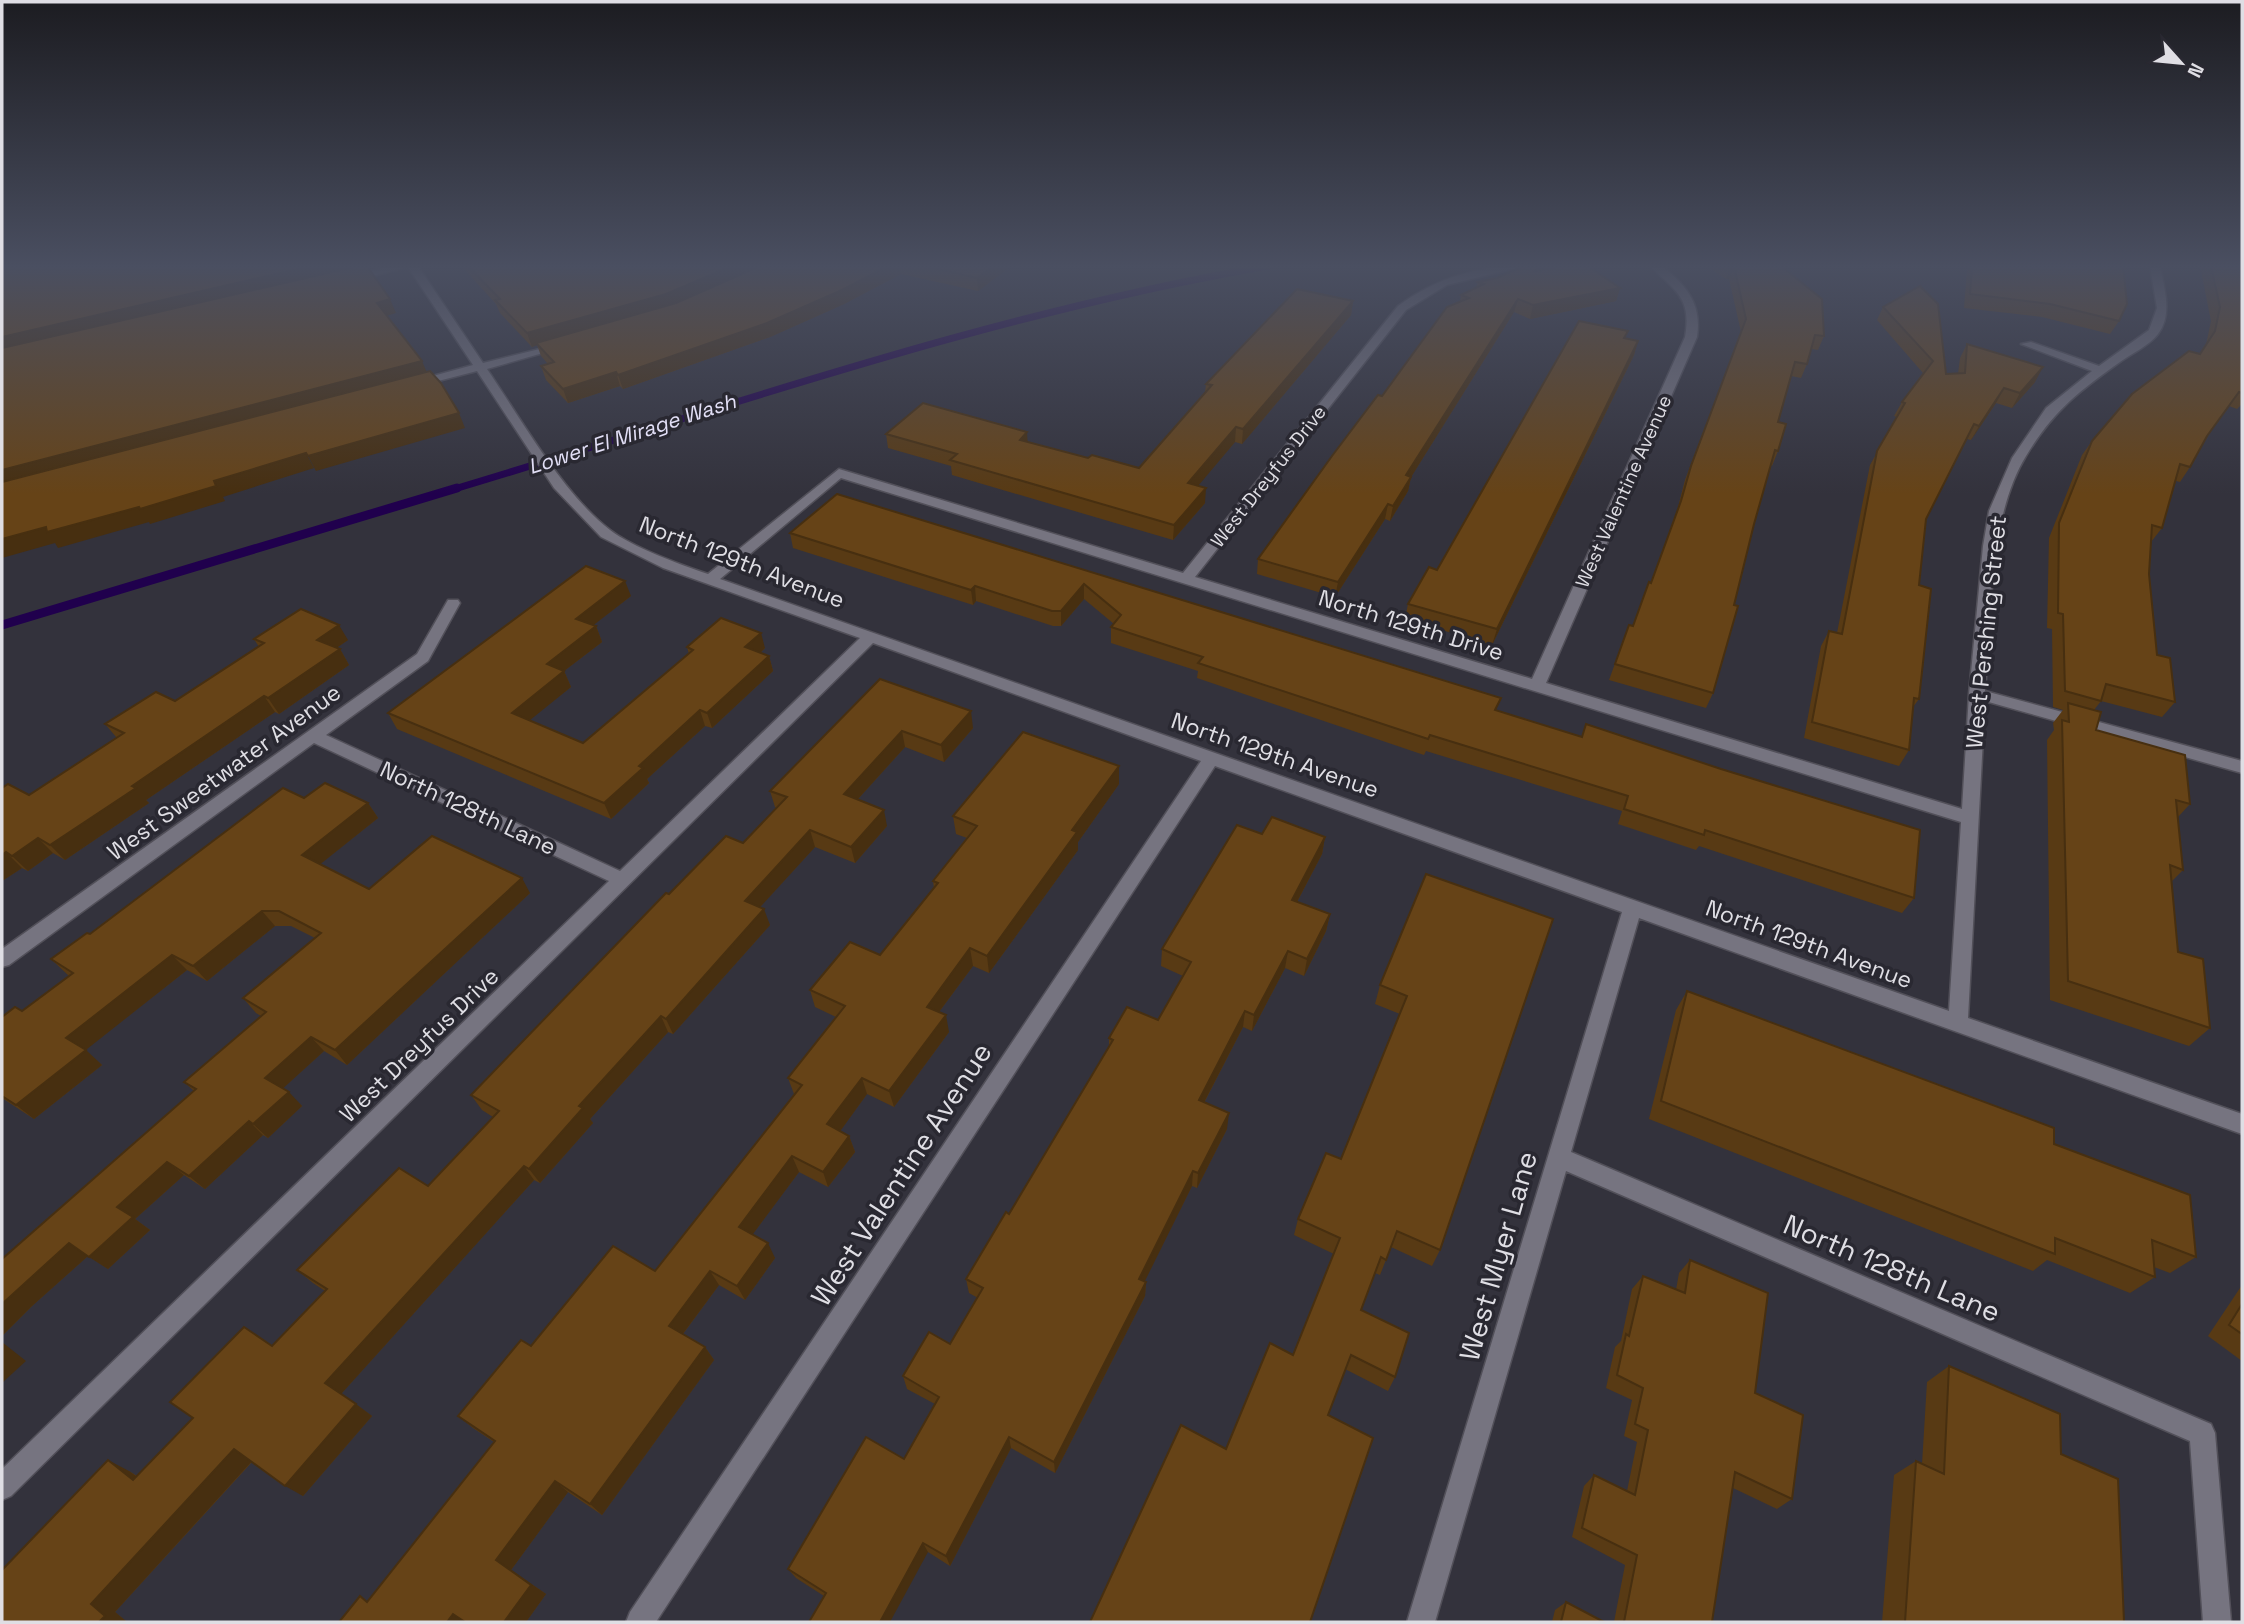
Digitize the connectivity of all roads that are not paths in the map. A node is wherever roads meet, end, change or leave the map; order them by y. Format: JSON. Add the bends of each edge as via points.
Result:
{"nodes":[{"id":1,"x":463,"y":342,"type":"edge"},
{"id":2,"x":571,"y":342,"type":"edge"},
{"id":3,"x":1375,"y":342,"type":"edge"},
{"id":4,"x":1689,"y":342,"type":"edge"},
{"id":5,"x":2142,"y":342,"type":"edge"},
{"id":6,"x":2027,"y":344,"type":"dead end"},
{"id":7,"x":480,"y":368,"type":"junction"},
{"id":8,"x":2100,"y":370,"type":"junction"},
{"id":9,"x":400,"y":389,"type":"edge"},
{"id":10,"x":1186,"y":579,"type":"junction"},
{"id":11,"x":710,"y":580,"type":"junction"},
{"id":12,"x":453,"y":603,"type":"dead end"},
{"id":13,"x":870,"y":637,"type":"junction"},
{"id":14,"x":1536,"y":687,"type":"junction"},
{"id":15,"x":1977,"y":695,"type":"junction"},
{"id":16,"x":313,"y":736,"type":"junction"},
{"id":17,"x":1211,"y":758,"type":"junction"},
{"id":18,"x":2242,"y":767,"type":"edge"},
{"id":19,"x":1969,"y":818,"type":"junction"},
{"id":20,"x":623,"y":880,"type":"junction"},
{"id":21,"x":1633,"y":907,"type":"junction"},
{"id":22,"x":2,"y":959,"type":"edge"},
{"id":23,"x":1958,"y":1023,"type":"junction"},
{"id":24,"x":2242,"y":1124,"type":"edge"},
{"id":25,"x":1558,"y":1157,"type":"junction"},
{"id":26,"x":2,"y":1487,"type":"edge"},
{"id":27,"x":640,"y":1622,"type":"edge"},
{"id":28,"x":1421,"y":1622,"type":"edge"},
{"id":29,"x":2217,"y":1622,"type":"edge"}],
"edges":[{"from":1,"to":7,"type":"street","name":"North 129th Avenue"},
{"from":2,"to":7,"type":"street"},
{"from":3,"to":10,"type":"street","name":"West Dreyfus Drive"},
{"from":4,"to":14,"type":"street","name":"West Valentine Avenue"},
{"from":5,"to":8,"type":"street","name":"West Pershing Street"},
{"from":6,"to":8,"type":"street"},
{"from":7,"to":9,"type":"street"},
{"from":7,"to":11,"type":"street","name":"North 129th Avenue","via":[[559,485],[606,534]]},
{"from":8,"to":15,"type":"street","name":"West Pershing Street","via":[[2050,411],[2004,486],[1990,546]]},
{"from":10,"to":11,"type":"street","name":"North 129th Drive","via":[[839,473]]},
{"from":10,"to":14,"type":"street","name":"North 129th Drive"},
{"from":11,"to":13,"type":"street","name":"North 129th Avenue"},
{"from":12,"to":16,"type":"street","name":"West Sweetwater Avenue","via":[[423,657]]},
{"from":13,"to":17,"type":"street","name":"North 129th Avenue"},
{"from":13,"to":20,"type":"street","name":"West Dreyfus Drive"},
{"from":14,"to":19,"type":"street","name":"North 129th Drive"},
{"from":15,"to":18,"type":"street"},
{"from":15,"to":19,"type":"street","name":"West Pershing Street"},
{"from":16,"to":20,"type":"street","name":"North 128th Lane"},
{"from":16,"to":22,"type":"street","name":"West Sweetwater Avenue"},
{"from":17,"to":21,"type":"street","name":"North 129th Avenue"},
{"from":17,"to":27,"type":"street","name":"West Valentine Avenue"},
{"from":19,"to":23,"type":"street","name":"West Pershing Street"},
{"from":20,"to":26,"type":"street","name":"West Dreyfus Drive"},
{"from":21,"to":23,"type":"street","name":"North 129th Avenue"},
{"from":21,"to":25,"type":"street","name":"West Myer Lane"},
{"from":23,"to":24,"type":"street","name":"North 129th Avenue"},
{"from":25,"to":28,"type":"street","name":"West Myer Lane"},
{"from":25,"to":29,"type":"street","name":"North 128th Lane","via":[[2202,1433]]}]}
